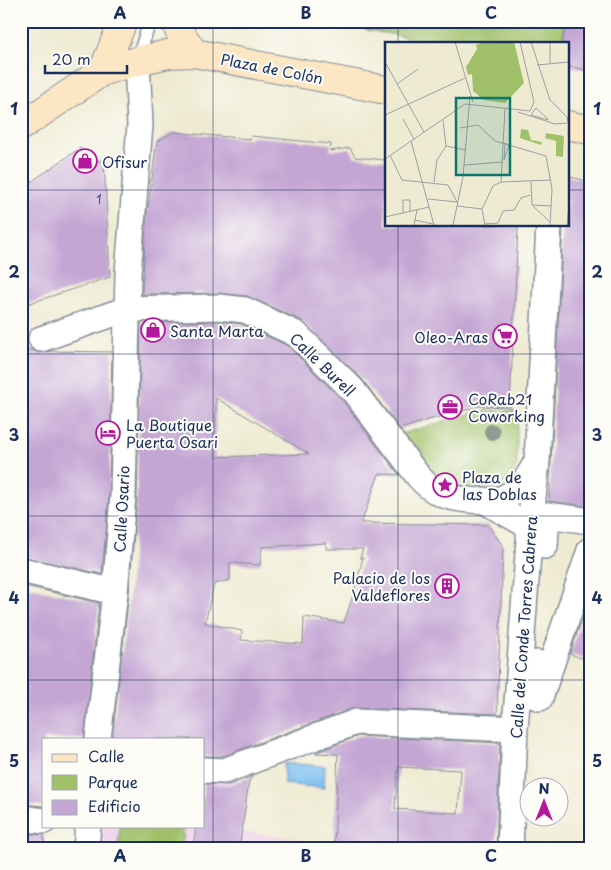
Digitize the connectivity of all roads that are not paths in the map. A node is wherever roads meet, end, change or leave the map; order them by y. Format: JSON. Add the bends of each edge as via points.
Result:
{"nodes":[{"id":1,"x":123,"y":21,"type":"edge"},
{"id":2,"x":150,"y":21,"type":"edge"},
{"id":3,"x":176,"y":21,"type":"edge"},
{"id":4,"x":194,"y":53,"type":"junction"},
{"id":5,"x":137,"y":61,"type":"junction"},
{"id":6,"x":103,"y":72,"type":"junction"},
{"id":7,"x":385,"y":90,"type":"edge"},
{"id":8,"x":568,"y":125,"type":"edge"},
{"id":9,"x":21,"y":126,"type":"edge"},
{"id":10,"x":590,"y":130,"type":"edge"},
{"id":11,"x":549,"y":226,"type":"edge"},
{"id":12,"x":127,"y":309,"type":"junction"},
{"id":13,"x":41,"y":339,"type":"dead end"},
{"id":14,"x":537,"y":461,"type":"junction"},
{"id":15,"x":483,"y":500,"type":"junction"},
{"id":16,"x":590,"y":521,"type":"edge"},
{"id":17,"x":538,"y":527,"type":"junction"},
{"id":18,"x":590,"y":532,"type":"edge"},
{"id":19,"x":590,"y":550,"type":"edge"},
{"id":20,"x":21,"y":570,"type":"edge"},
{"id":21,"x":115,"y":592,"type":"junction"},
{"id":22,"x":515,"y":729,"type":"junction"},
{"id":23,"x":98,"y":738,"type":"edge"},
{"id":24,"x":205,"y":770,"type":"edge"},
{"id":25,"x":21,"y":818,"type":"edge"},
{"id":26,"x":42,"y":821,"type":"edge"},
{"id":27,"x":88,"y":828,"type":"edge"},
{"id":28,"x":86,"y":849,"type":"edge"},
{"id":29,"x":510,"y":849,"type":"edge"}],
"edges":[{"from":1,"to":6,"type":"main road"},
{"from":2,"to":5,"type":"lane"},
{"from":3,"to":4,"type":"main road"},
{"from":4,"to":5,"type":"main road","name":"Plaza de Colón","via":[[168,54]]},
{"from":4,"to":7,"type":"main road","name":"Plaza de Colón"},
{"from":5,"to":6,"type":"main road","name":"Plaza de Colón"},
{"from":5,"to":12,"type":"street","name":"Calle Osario","via":[[140,125]]},
{"from":6,"to":9,"type":"main road","name":"Plaza de Colón"},
{"from":8,"to":10,"type":"main road"},
{"from":11,"to":14,"type":"street","name":"Calle del Conde Torres Cabrera"},
{"from":12,"to":13,"type":"street"},
{"from":12,"to":15,"type":"street","name":"Calle Burell","via":[[219,307],[245,310],[296,334],[352,389],[428,486],[454,499]]},
{"from":12,"to":21,"type":"street","name":"Calle Osario","via":[[123,496]]},
{"from":14,"to":15,"type":"street","via":[[522,486],[514,492],[500,499]]},
{"from":14,"to":17,"type":"street","name":"Calle del Conde Torres Cabrera"},
{"from":15,"to":17,"type":"street"},
{"from":16,"to":17,"type":"street","via":[[547,515]]},
{"from":17,"to":18,"type":"street"},
{"from":17,"to":19,"type":"street","via":[[535,696],[540,698]]},
{"from":17,"to":22,"type":"street","name":"Calle del Conde Torres Cabrera"},
{"from":20,"to":21,"type":"street"},
{"from":21,"to":23,"type":"street","name":"Calle Osario"},
{"from":22,"to":24,"type":"street","via":[[356,722],[224,771]]},
{"from":22,"to":29,"type":"street","name":"Calle del Conde Torres Cabrera"},
{"from":25,"to":26,"type":"street"},
{"from":27,"to":28,"type":"street"}]}
